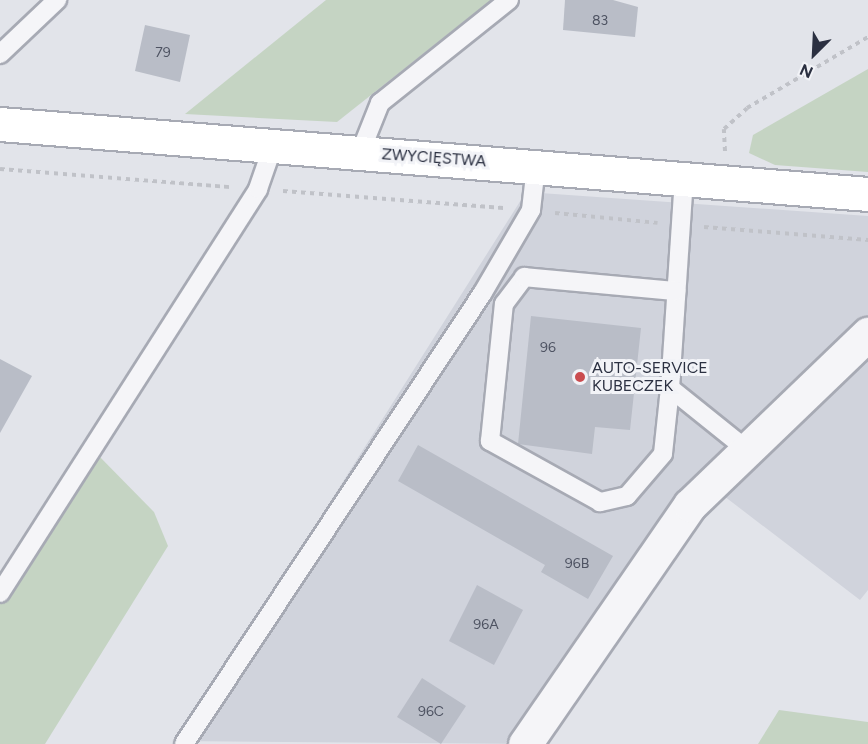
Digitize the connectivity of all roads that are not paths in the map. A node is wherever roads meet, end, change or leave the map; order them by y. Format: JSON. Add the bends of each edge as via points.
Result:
{"nodes":[{"id":1,"x":57,"y":0,"type":"edge"},
{"id":2,"x":509,"y":0,"type":"edge"},
{"id":3,"x":0,"y":54,"type":"edge"},
{"id":4,"x":0,"y":124,"type":"edge"},
{"id":5,"x":273,"y":146,"type":"junction"},
{"id":6,"x":360,"y":153,"type":"junction"},
{"id":7,"x":536,"y":166,"type":"junction"},
{"id":8,"x":684,"y":178,"type":"junction"},
{"id":9,"x":868,"y":194,"type":"edge"},
{"id":10,"x":676,"y":291,"type":"junction"},
{"id":11,"x":868,"y":334,"type":"edge"},
{"id":12,"x":670,"y":388,"type":"junction"},
{"id":13,"x":747,"y":450,"type":"junction"},
{"id":14,"x":0,"y":593,"type":"edge"},
{"id":15,"x":184,"y":744,"type":"edge"},
{"id":16,"x":525,"y":744,"type":"edge"}],
"edges":[{"from":1,"to":3,"type":"lane"},
{"from":2,"to":6,"type":"lane","via":[[380,103]]},
{"from":4,"to":5,"type":"main road","name":"ZWYCIĘSTWA"},
{"from":5,"to":6,"type":"main road","name":"ZWYCIĘSTWA"},
{"from":5,"to":14,"type":"lane","via":[[258,189]]},
{"from":6,"to":7,"type":"main road","name":"ZWYCIĘSTWA"},
{"from":7,"to":8,"type":"main road","name":"ZWYCIĘSTWA"},
{"from":7,"to":15,"type":"lane","via":[[531,210],[482,294]]},
{"from":8,"to":9,"type":"main road","name":"ZWYCIĘSTWA"},
{"from":8,"to":10,"type":"lane"},
{"from":10,"to":12,"type":"lane"},
{"from":10,"to":12,"type":"lane","via":[[524,277],[504,304],[489,441],[600,502],[627,496],[663,454]]},
{"from":11,"to":13,"type":"street"},
{"from":12,"to":13,"type":"lane"},
{"from":13,"to":16,"type":"street","via":[[690,505]]}]}
